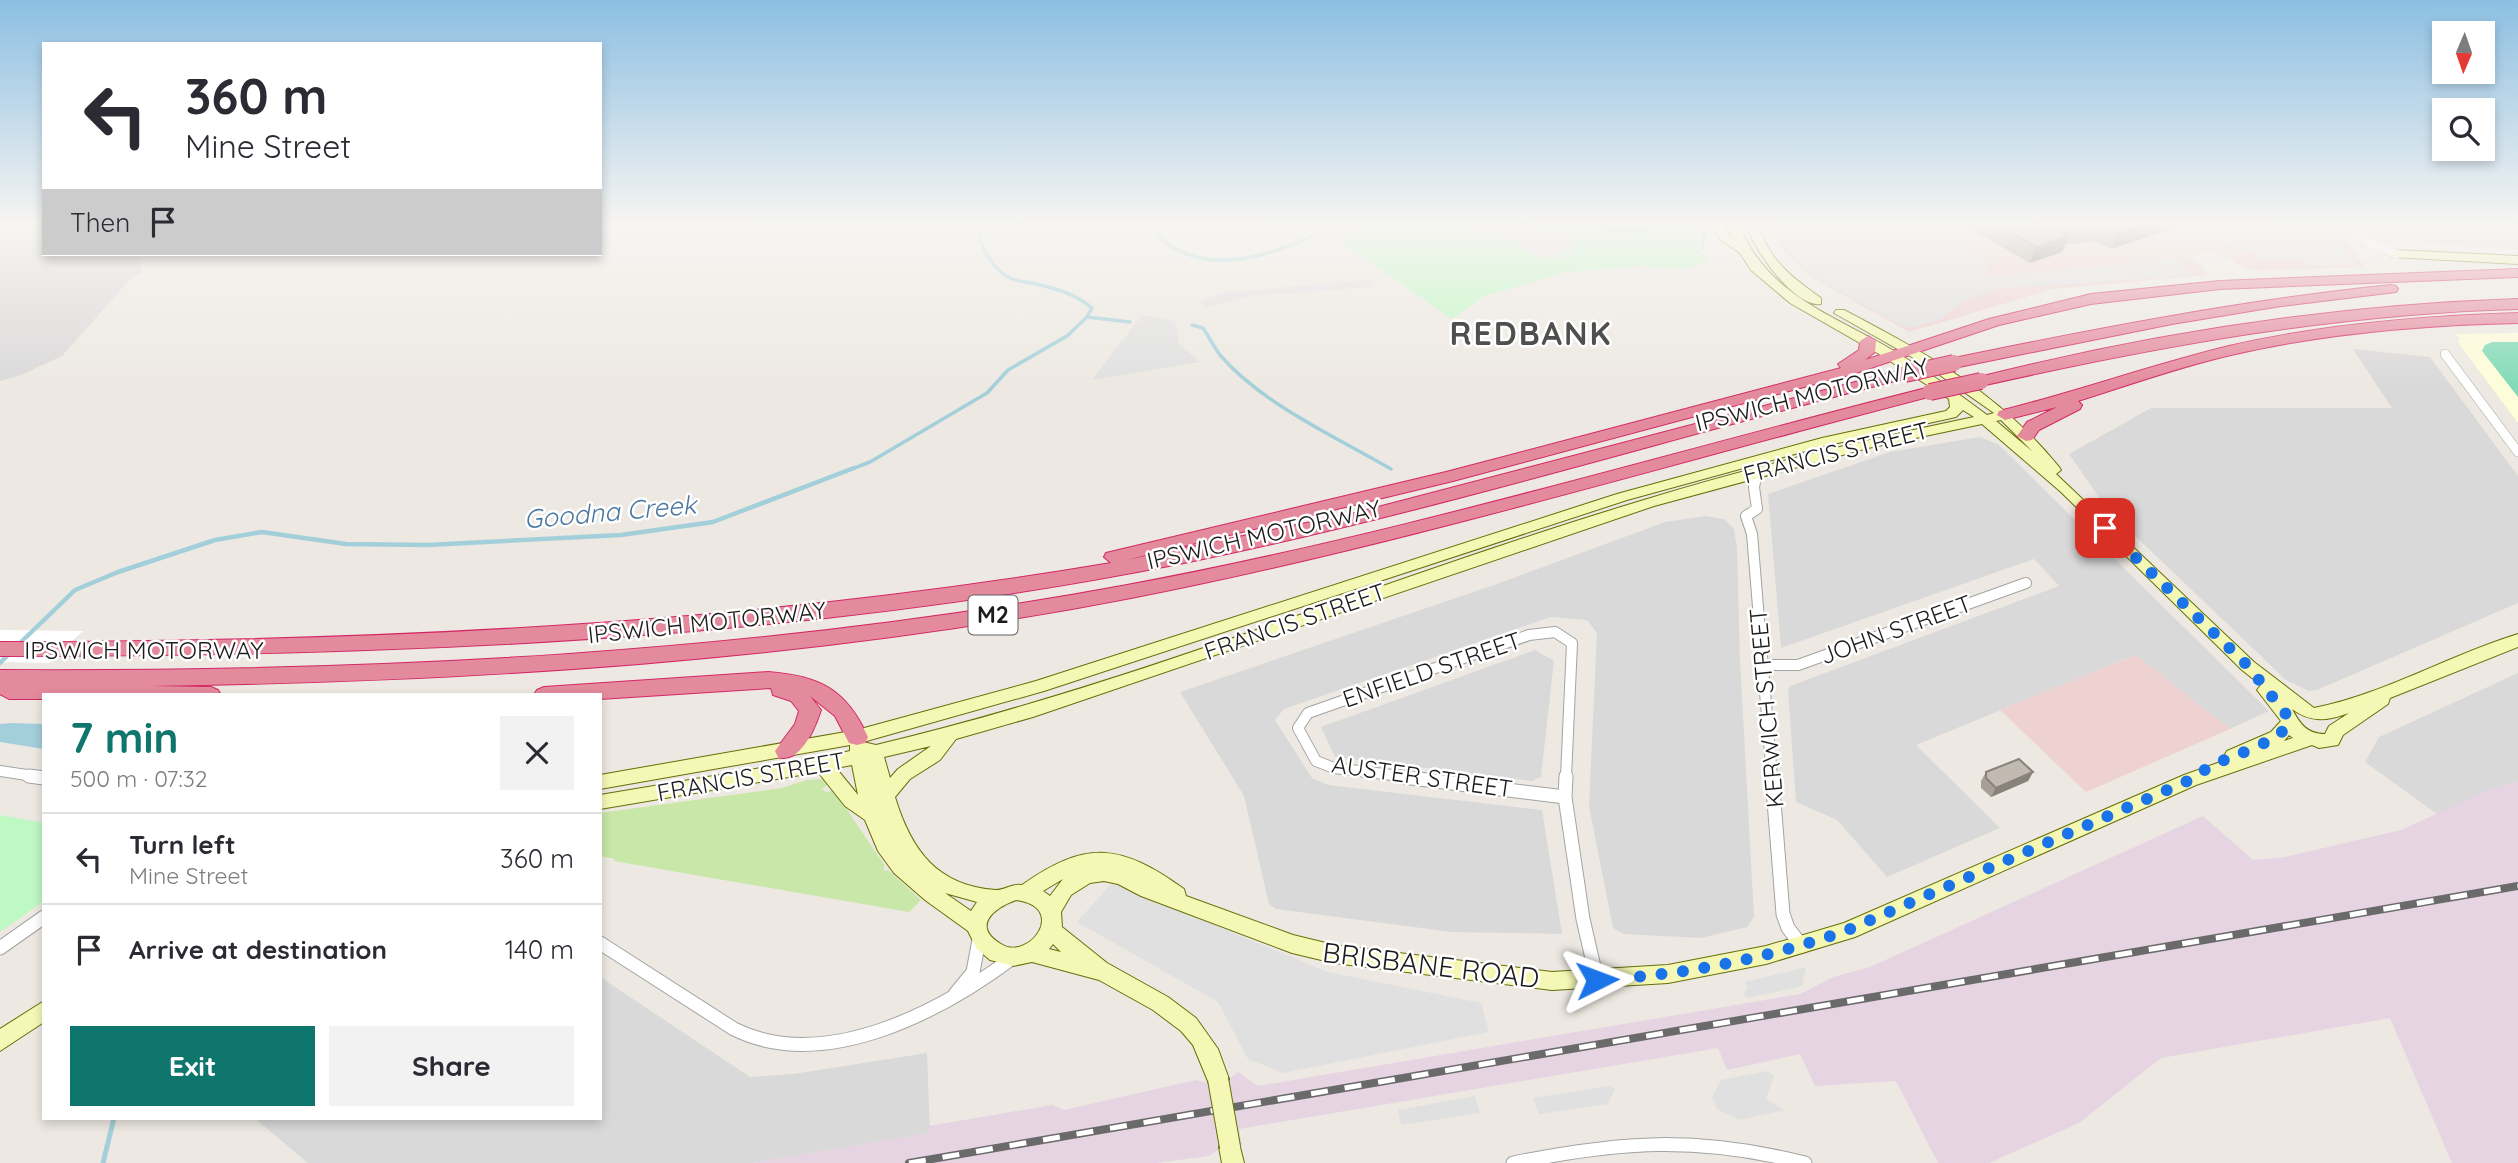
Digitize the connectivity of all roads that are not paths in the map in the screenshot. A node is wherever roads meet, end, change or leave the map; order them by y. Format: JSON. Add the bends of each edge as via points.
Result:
{"nodes":[{"id":1,"x":1769,"y":278,"type":"edge"},
{"id":2,"x":1788,"y":278,"type":"edge"},
{"id":3,"x":2373,"y":278,"type":"edge"},
{"id":4,"x":2518,"y":284,"type":"edge"},
{"id":5,"x":2518,"y":304,"type":"edge"},
{"id":6,"x":2518,"y":318,"type":"edge"},
{"id":7,"x":1868,"y":341,"type":"junction"},
{"id":8,"x":1912,"y":351,"type":"junction"},
{"id":9,"x":2445,"y":354,"type":"dead end"},
{"id":10,"x":1894,"y":357,"type":"junction"},
{"id":11,"x":1828,"y":376,"type":"junction"},
{"id":12,"x":2074,"y":397,"type":"junction"},
{"id":13,"x":1955,"y":398,"type":"junction"},
{"id":14,"x":2005,"y":415,"type":"junction"},
{"id":15,"x":1985,"y":419,"type":"junction"},
{"id":16,"x":2026,"y":436,"type":"junction"},
{"id":17,"x":2518,"y":452,"type":"edge"},
{"id":18,"x":1757,"y":472,"type":"junction"},
{"id":19,"x":2066,"y":489,"type":"junction"},
{"id":20,"x":1040,"y":582,"type":"junction"},
{"id":21,"x":2026,"y":583,"type":"dead end"},
{"id":22,"x":2518,"y":640,"type":"edge"},
{"id":23,"x":0,"y":649,"type":"edge"},
{"id":24,"x":1763,"y":664,"type":"junction"},
{"id":25,"x":2248,"y":666,"type":"junction"},
{"id":26,"x":0,"y":678,"type":"edge"},
{"id":27,"x":706,"y":686,"type":"junction"},
{"id":28,"x":17,"y":687,"type":"edge"},
{"id":29,"x":2394,"y":690,"type":"junction"},
{"id":30,"x":162,"y":693,"type":"edge"},
{"id":31,"x":580,"y":693,"type":"edge"},
{"id":32,"x":2312,"y":712,"type":"junction"},
{"id":33,"x":2289,"y":720,"type":"junction"},
{"id":34,"x":1298,"y":728,"type":"joint"},
{"id":35,"x":2336,"y":732,"type":"junction"},
{"id":36,"x":949,"y":736,"type":"junction"},
{"id":37,"x":2310,"y":739,"type":"junction"},
{"id":38,"x":864,"y":750,"type":"junction"},
{"id":39,"x":786,"y":751,"type":"junction"},
{"id":40,"x":822,"y":766,"type":"junction"},
{"id":41,"x":0,"y":771,"type":"edge"},
{"id":42,"x":42,"y":778,"type":"edge"},
{"id":43,"x":2190,"y":780,"type":"junction"},
{"id":44,"x":602,"y":782,"type":"edge"},
{"id":45,"x":885,"y":796,"type":"junction"},
{"id":46,"x":1565,"y":797,"type":"junction"},
{"id":47,"x":602,"y":802,"type":"edge"},
{"id":48,"x":874,"y":816,"type":"junction"},
{"id":49,"x":1027,"y":892,"type":"junction"},
{"id":50,"x":996,"y":898,"type":"junction"},
{"id":51,"x":1189,"y":904,"type":"junction"},
{"id":52,"x":42,"y":918,"type":"edge"},
{"id":53,"x":1051,"y":920,"type":"junction"},
{"id":54,"x":978,"y":933,"type":"junction"},
{"id":55,"x":602,"y":944,"type":"edge"},
{"id":56,"x":1802,"y":946,"type":"junction"},
{"id":57,"x":0,"y":948,"type":"edge"},
{"id":58,"x":1022,"y":954,"type":"junction"},
{"id":59,"x":1104,"y":972,"type":"junction"},
{"id":60,"x":1597,"y":980,"type":"junction"},
{"id":61,"x":953,"y":996,"type":"junction"},
{"id":62,"x":42,"y":1011,"type":"edge"},
{"id":63,"x":0,"y":1041,"type":"edge"},
{"id":64,"x":1231,"y":1155,"type":"edge"},
{"id":65,"x":1513,"y":1163,"type":"edge"},
{"id":66,"x":1805,"y":1163,"type":"edge"}],
"edges":[{"from":1,"to":7,"type":"main road"},
{"from":2,"to":8,"type":"main road","via":[[1823,304]]},
{"from":3,"to":8,"type":"highway","via":[[2270,282],[2091,299],[2024,314]]},
{"from":4,"to":20,"type":"highway","name":"IPSWICH MOTORWAY","number":"M2","bridge":true,"via":[[2404,288],[2268,303],[2143,324],[1905,374],[1346,521]]},
{"from":5,"to":28,"type":"highway","name":"IPSWICH MOTORWAY","number":"M2","bridge":true,"via":[[2395,310],[2140,345],[1930,392],[1314,553],[1126,592],[929,625],[728,650],[515,667]]},
{"from":6,"to":12,"type":"highway","via":[[2381,327],[2256,345]]},
{"from":7,"to":10,"type":"main road"},
{"from":7,"to":11,"type":"highway","via":[[1867,352]]},
{"from":8,"to":10,"type":"highway"},
{"from":8,"to":14,"type":"main road","via":[[1964,382]]},
{"from":9,"to":17,"type":"street"},
{"from":10,"to":11,"type":"highway"},
{"from":10,"to":13,"type":"main road"},
{"from":11,"to":20,"type":"highway","via":[[1355,501],[1071,566]]},
{"from":12,"to":14,"type":"highway"},
{"from":12,"to":16,"type":"highway","via":[[2077,403],[2033,426]]},
{"from":13,"to":15,"type":"main road"},
{"from":13,"to":38,"type":"main road","name":"FRANCIS STREET","via":[[1958,408],[1951,414],[1822,442],[1622,497],[1038,687]]},
{"from":14,"to":15,"type":"main road","name":"FRANCIS STREET"},
{"from":14,"to":16,"type":"main road"},
{"from":15,"to":18,"type":"main road","name":"FRANCIS STREET"},
{"from":15,"to":19,"type":"main road"},
{"from":16,"to":19,"type":"main road"},
{"from":18,"to":24,"type":"street","name":"KERWICH STREET","via":[[1757,509],[1746,516],[1752,534]]},
{"from":18,"to":36,"type":"main road","name":"FRANCIS STREET","via":[[1543,538]]},
{"from":19,"to":25,"type":"main road"},
{"from":20,"to":23,"type":"highway","name":"IPSWICH MOTORWAY","number":"M2","via":[[852,609],[607,632],[309,646]]},
{"from":21,"to":24,"type":"street","name":"JOHN STREET","via":[[1798,665]]},
{"from":22,"to":29,"type":"main road"},
{"from":24,"to":56,"type":"street","name":"KERWICH STREET","via":[[1783,914]]},
{"from":25,"to":32,"type":"main road"},
{"from":25,"to":33,"type":"main road"},
{"from":26,"to":28,"type":"highway","name":"IPSWICH MOTORWAY","number":"M2"},
{"from":27,"to":31,"type":"highway"},
{"from":27,"to":38,"type":"highway","via":[[768,680],[810,686],[842,707]]},
{"from":27,"to":39,"type":"highway","via":[[775,689],[805,700],[809,721]]},
{"from":28,"to":30,"type":"highway"},
{"from":29,"to":32,"type":"main road","via":[[2332,712]]},
{"from":29,"to":35,"type":"main road"},
{"from":32,"to":33,"type":"main road","name":"BRISBANE ROAD","via":[[2294,712]]},
{"from":32,"to":35,"type":"main road"},
{"from":33,"to":37,"type":"main road"},
{"from":33,"to":43,"type":"main road","name":"BRISBANE ROAD","via":[[2287,729],[2277,737],[2214,764]]},
{"from":34,"to":46,"type":"street","name":"AUSTER STREET","via":[[1317,761],[1334,768]]},
{"from":34,"to":46,"type":"street","name":"ENFIELD STREET","via":[[1308,713],[1530,635],[1555,632],[1572,643]]},
{"from":35,"to":37,"type":"main road","name":"BRISBANE ROAD","via":[[2332,740]]},
{"from":36,"to":38,"type":"main road","name":"FRANCIS STREET"},
{"from":36,"to":45,"type":"main road","via":[[934,755],[904,774]]},
{"from":37,"to":43,"type":"main road","name":"BRISBANE ROAD"},
{"from":38,"to":39,"type":"main road","name":"FRANCIS STREET"},
{"from":38,"to":40,"type":"main road","name":"FRANCIS STREET"},
{"from":38,"to":45,"type":"main road"},
{"from":38,"to":48,"type":"main road"},
{"from":39,"to":44,"type":"main road","name":"FRANCIS STREET"},
{"from":40,"to":47,"type":"main road","name":"FRANCIS STREET"},
{"from":40,"to":48,"type":"main road","via":[[856,808]]},
{"from":41,"to":42,"type":"street"},
{"from":43,"to":56,"type":"main road","name":"BRISBANE ROAD"},
{"from":45,"to":50,"type":"main road","via":[[901,840],[922,868],[955,889]]},
{"from":46,"to":60,"type":"street"},
{"from":48,"to":54,"type":"main road","via":[[900,866]]},
{"from":49,"to":50,"type":"main road"},
{"from":49,"to":51,"type":"main road","name":"BRISBANE ROAD","via":[[1068,865],[1101,859],[1129,864]]},
{"from":49,"to":53,"type":"main road","via":[[1038,896]]},
{"from":50,"to":54,"type":"main road","via":[[979,916]]},
{"from":51,"to":53,"type":"main road","name":"BRISBANE ROAD","via":[[1114,874],[1095,873],[1064,889]]},
{"from":51,"to":60,"type":"main road","name":"BRISBANE ROAD","via":[[1292,944],[1334,954],[1517,978]]},
{"from":52,"to":57,"type":"street"},
{"from":53,"to":58,"type":"main road","via":[[1039,946]]},
{"from":53,"to":59,"type":"main road"},
{"from":54,"to":58,"type":"main road","via":[[993,953]]},
{"from":54,"to":61,"type":"street","via":[[973,972]]},
{"from":55,"to":61,"type":"street","via":[[732,1029],[782,1044],[818,1044],[860,1036],[914,1018]]},
{"from":56,"to":60,"type":"main road","name":"BRISBANE ROAD","via":[[1698,970]]},
{"from":58,"to":59,"type":"main road"},
{"from":58,"to":61,"type":"street","via":[[973,988]]},
{"from":59,"to":64,"type":"main road","bridge":true,"via":[[1191,1024],[1218,1079]]},
{"from":62,"to":63,"type":"main road"},
{"from":65,"to":66,"type":"street","via":[[1591,1148],[1672,1142],[1741,1148]]}]}
